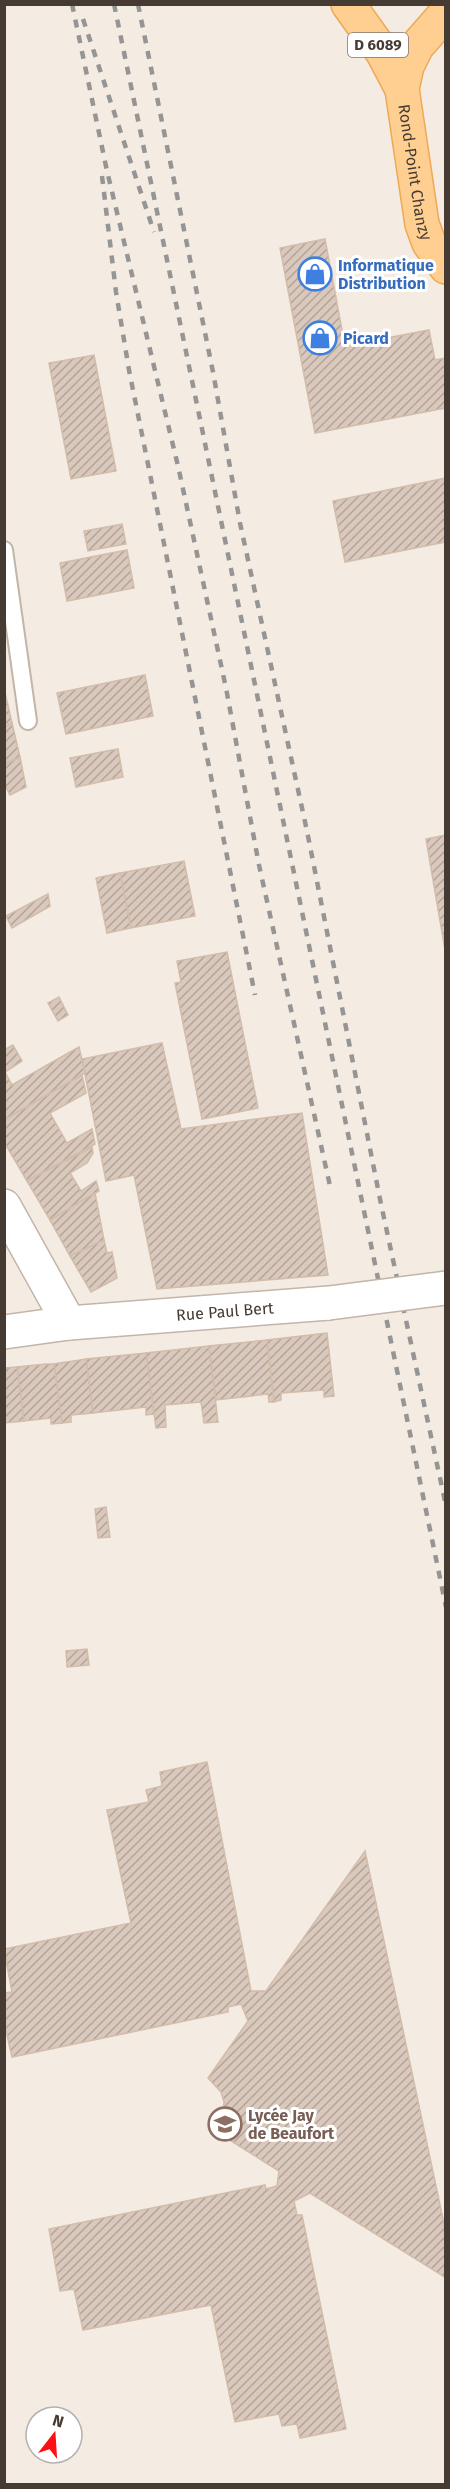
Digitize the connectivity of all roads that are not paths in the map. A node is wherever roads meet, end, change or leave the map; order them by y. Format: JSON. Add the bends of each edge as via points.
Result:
{"nodes":[{"id":1,"x":348,"y":4,"type":"edge"},
{"id":2,"x":446,"y":13,"type":"edge"},
{"id":3,"x":402,"y":89,"type":"junction"},
{"id":4,"x":446,"y":267,"type":"edge"},
{"id":5,"x":4,"y":550,"type":"edge"},
{"id":6,"x":28,"y":721,"type":"dead end"},
{"id":7,"x":4,"y":1206,"type":"edge"},
{"id":8,"x":446,"y":1288,"type":"edge"},
{"id":9,"x":69,"y":1323,"type":"junction"},
{"id":10,"x":4,"y":1332,"type":"edge"}],
"edges":[{"from":1,"to":3,"type":"main road","number":"D 6089","via":[[383,53]]},
{"from":2,"to":3,"type":"main road","name":"Rond-Point Chanzy","via":[[417,46]]},
{"from":3,"to":4,"type":"main road","name":"Rond-Point Chanzy","via":[[422,224],[429,243]]},
{"from":5,"to":6,"type":"lane"},
{"from":7,"to":9,"type":"street"},
{"from":8,"to":9,"type":"street","name":"Rue Paul Bert","bridge":true,"via":[[329,1303]]},
{"from":9,"to":10,"type":"street","name":"Rue Paul Bert"}]}
